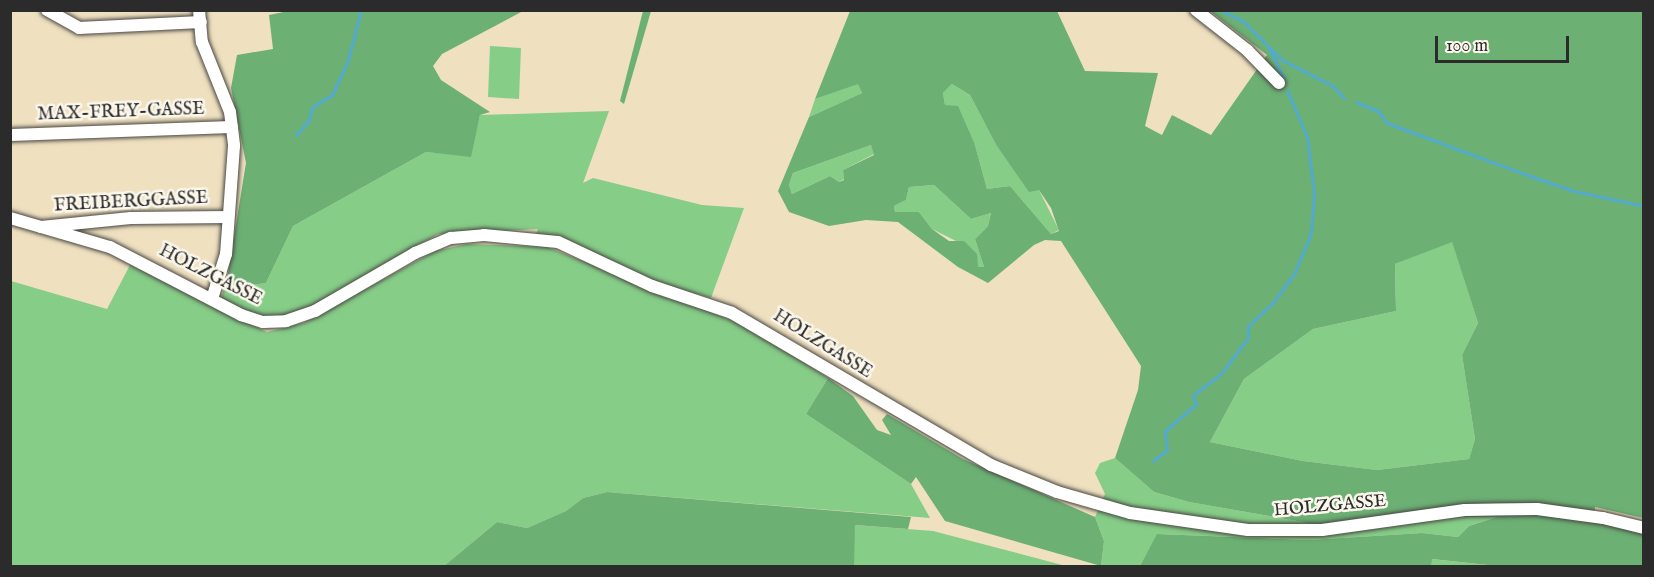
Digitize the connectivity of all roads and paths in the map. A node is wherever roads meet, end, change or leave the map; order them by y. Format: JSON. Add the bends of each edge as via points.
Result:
{"nodes":[{"id":1,"x":47,"y":10,"type":"edge"},
{"id":2,"x":1196,"y":10,"type":"edge"},
{"id":3,"x":200,"y":16,"type":"edge"},
{"id":4,"x":1279,"y":83,"type":"dead end"},
{"id":5,"x":232,"y":127,"type":"junction"},
{"id":6,"x":10,"y":135,"type":"edge"},
{"id":7,"x":228,"y":217,"type":"junction"},
{"id":8,"x":10,"y":218,"type":"edge"},
{"id":9,"x":98,"y":221,"type":"junction"},
{"id":10,"x":36,"y":228,"type":"junction"},
{"id":11,"x":97,"y":243,"type":"junction"},
{"id":12,"x":212,"y":299,"type":"junction"},
{"id":13,"x":1644,"y":528,"type":"edge"}],
"edges":[{"from":1,"to":3,"type":"street","via":[[79,28]]},
{"from":2,"to":4,"type":"street","via":[[1247,50]]},
{"from":3,"to":5,"type":"street","via":[[206,55],[227,101]]},
{"from":5,"to":6,"type":"street","name":"MAX-FREY-GASSE"},
{"from":5,"to":7,"type":"street"},
{"from":7,"to":9,"type":"street","name":"FREIBERGGASSE"},
{"from":7,"to":12,"type":"street","via":[[224,266]]},
{"from":8,"to":10,"type":"street","name":"HOLZGASSE"},
{"from":9,"to":10,"type":"street","name":"FREIBERGGASSE"},
{"from":9,"to":11,"type":"street"},
{"from":10,"to":11,"type":"street","name":"HOLZGASSE"},
{"from":11,"to":12,"type":"street","name":"HOLZGASSE","via":[[148,264]]},
{"from":12,"to":13,"type":"street","name":"HOLZGASSE","via":[[253,320],[286,321],[315,311],[415,253],[451,238],[542,238],[585,252],[662,290],[732,313],[991,465],[1057,492],[1130,513],[1248,530],[1322,530],[1465,510],[1537,509]]}]}
